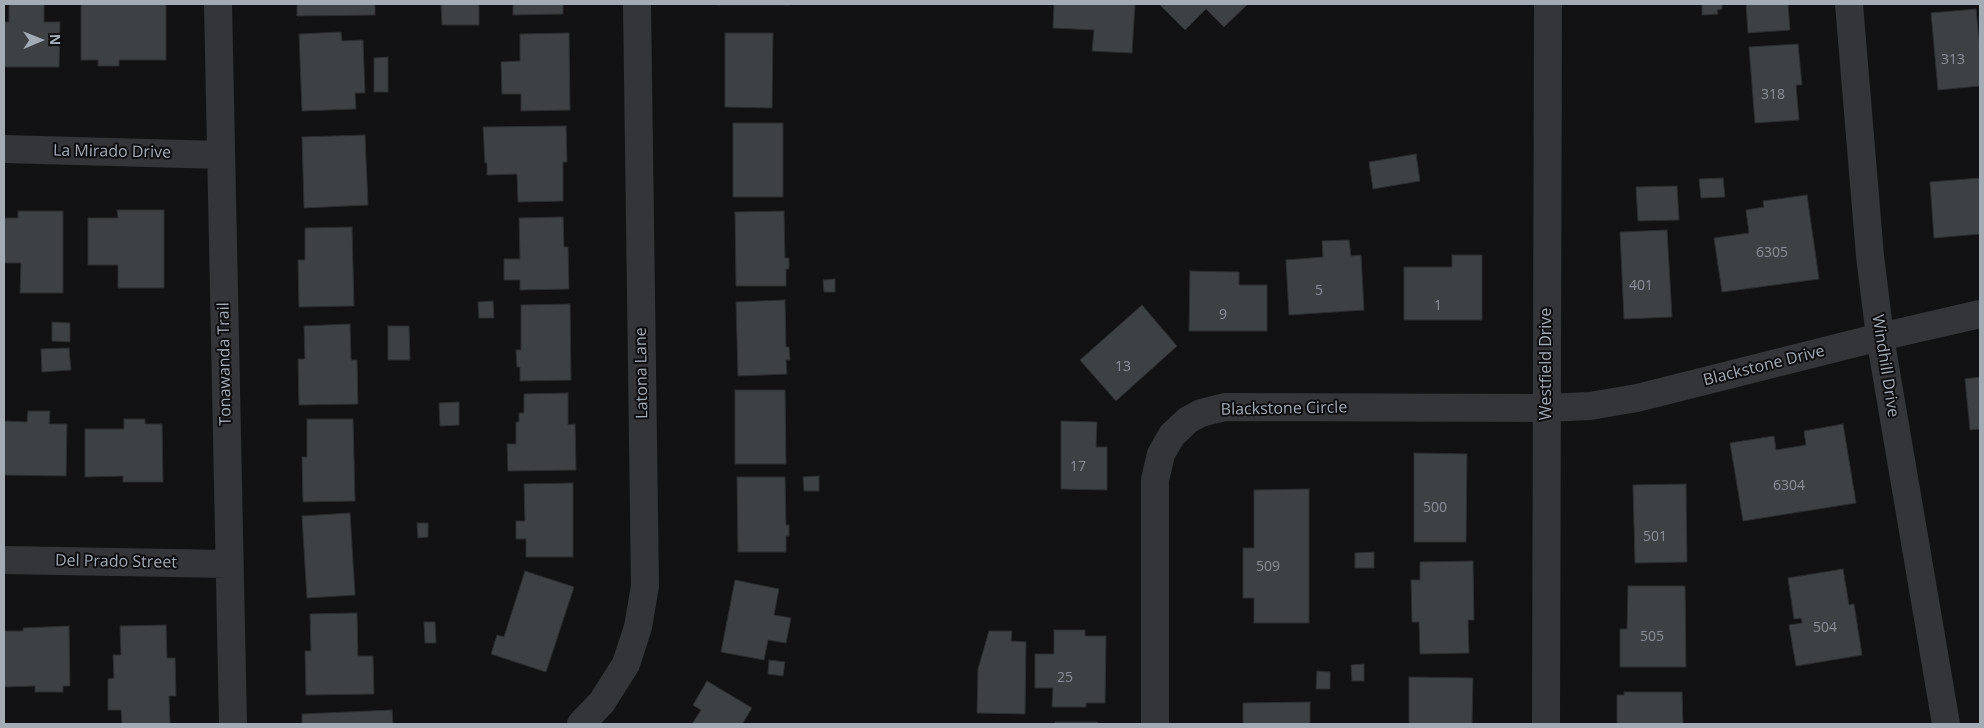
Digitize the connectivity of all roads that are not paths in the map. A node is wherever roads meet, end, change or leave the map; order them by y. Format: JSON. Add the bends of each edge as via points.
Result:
{"nodes":[{"id":1,"x":218,"y":4,"type":"edge"},
{"id":2,"x":638,"y":4,"type":"edge"},
{"id":3,"x":1548,"y":4,"type":"edge"},
{"id":4,"x":1849,"y":4,"type":"edge"},
{"id":5,"x":4,"y":149,"type":"edge"},
{"id":6,"x":221,"y":155,"type":"junction"},
{"id":7,"x":1980,"y":314,"type":"edge"},
{"id":8,"x":1880,"y":337,"type":"junction"},
{"id":9,"x":1546,"y":408,"type":"junction"},
{"id":10,"x":4,"y":560,"type":"edge"},
{"id":11,"x":229,"y":564,"type":"junction"},
{"id":12,"x":233,"y":724,"type":"edge"},
{"id":13,"x":581,"y":724,"type":"edge"},
{"id":14,"x":1155,"y":724,"type":"edge"},
{"id":15,"x":1546,"y":724,"type":"edge"},
{"id":16,"x":1946,"y":724,"type":"edge"}],
"edges":[{"from":1,"to":6,"type":"street","name":"Tonawanda Trail"},
{"from":2,"to":13,"type":"street","name":"Latona Lane","via":[[645,586],[638,627],[626,664],[602,702]]},
{"from":3,"to":9,"type":"street","name":"Westfield Drive"},
{"from":4,"to":8,"type":"street","name":"Windhill Drive"},
{"from":5,"to":6,"type":"street","name":"La Mirado Drive"},
{"from":6,"to":11,"type":"street","name":"Tonawanda Trail"},
{"from":7,"to":8,"type":"street","name":"Blackstone Drive"},
{"from":8,"to":9,"type":"street","name":"Blackstone Drive","via":[[1637,398],[1590,406]]},
{"from":8,"to":16,"type":"street","name":"Windhill Drive"},
{"from":9,"to":14,"type":"street","name":"Blackstone Circle","via":[[1225,407],[1188,420],[1172,435],[1161,454],[1155,480]]},
{"from":9,"to":15,"type":"street","name":"Westfield Drive"},
{"from":10,"to":11,"type":"street","name":"Del Prado Street"},
{"from":11,"to":12,"type":"street","name":"Tonawanda Trail"}]}
